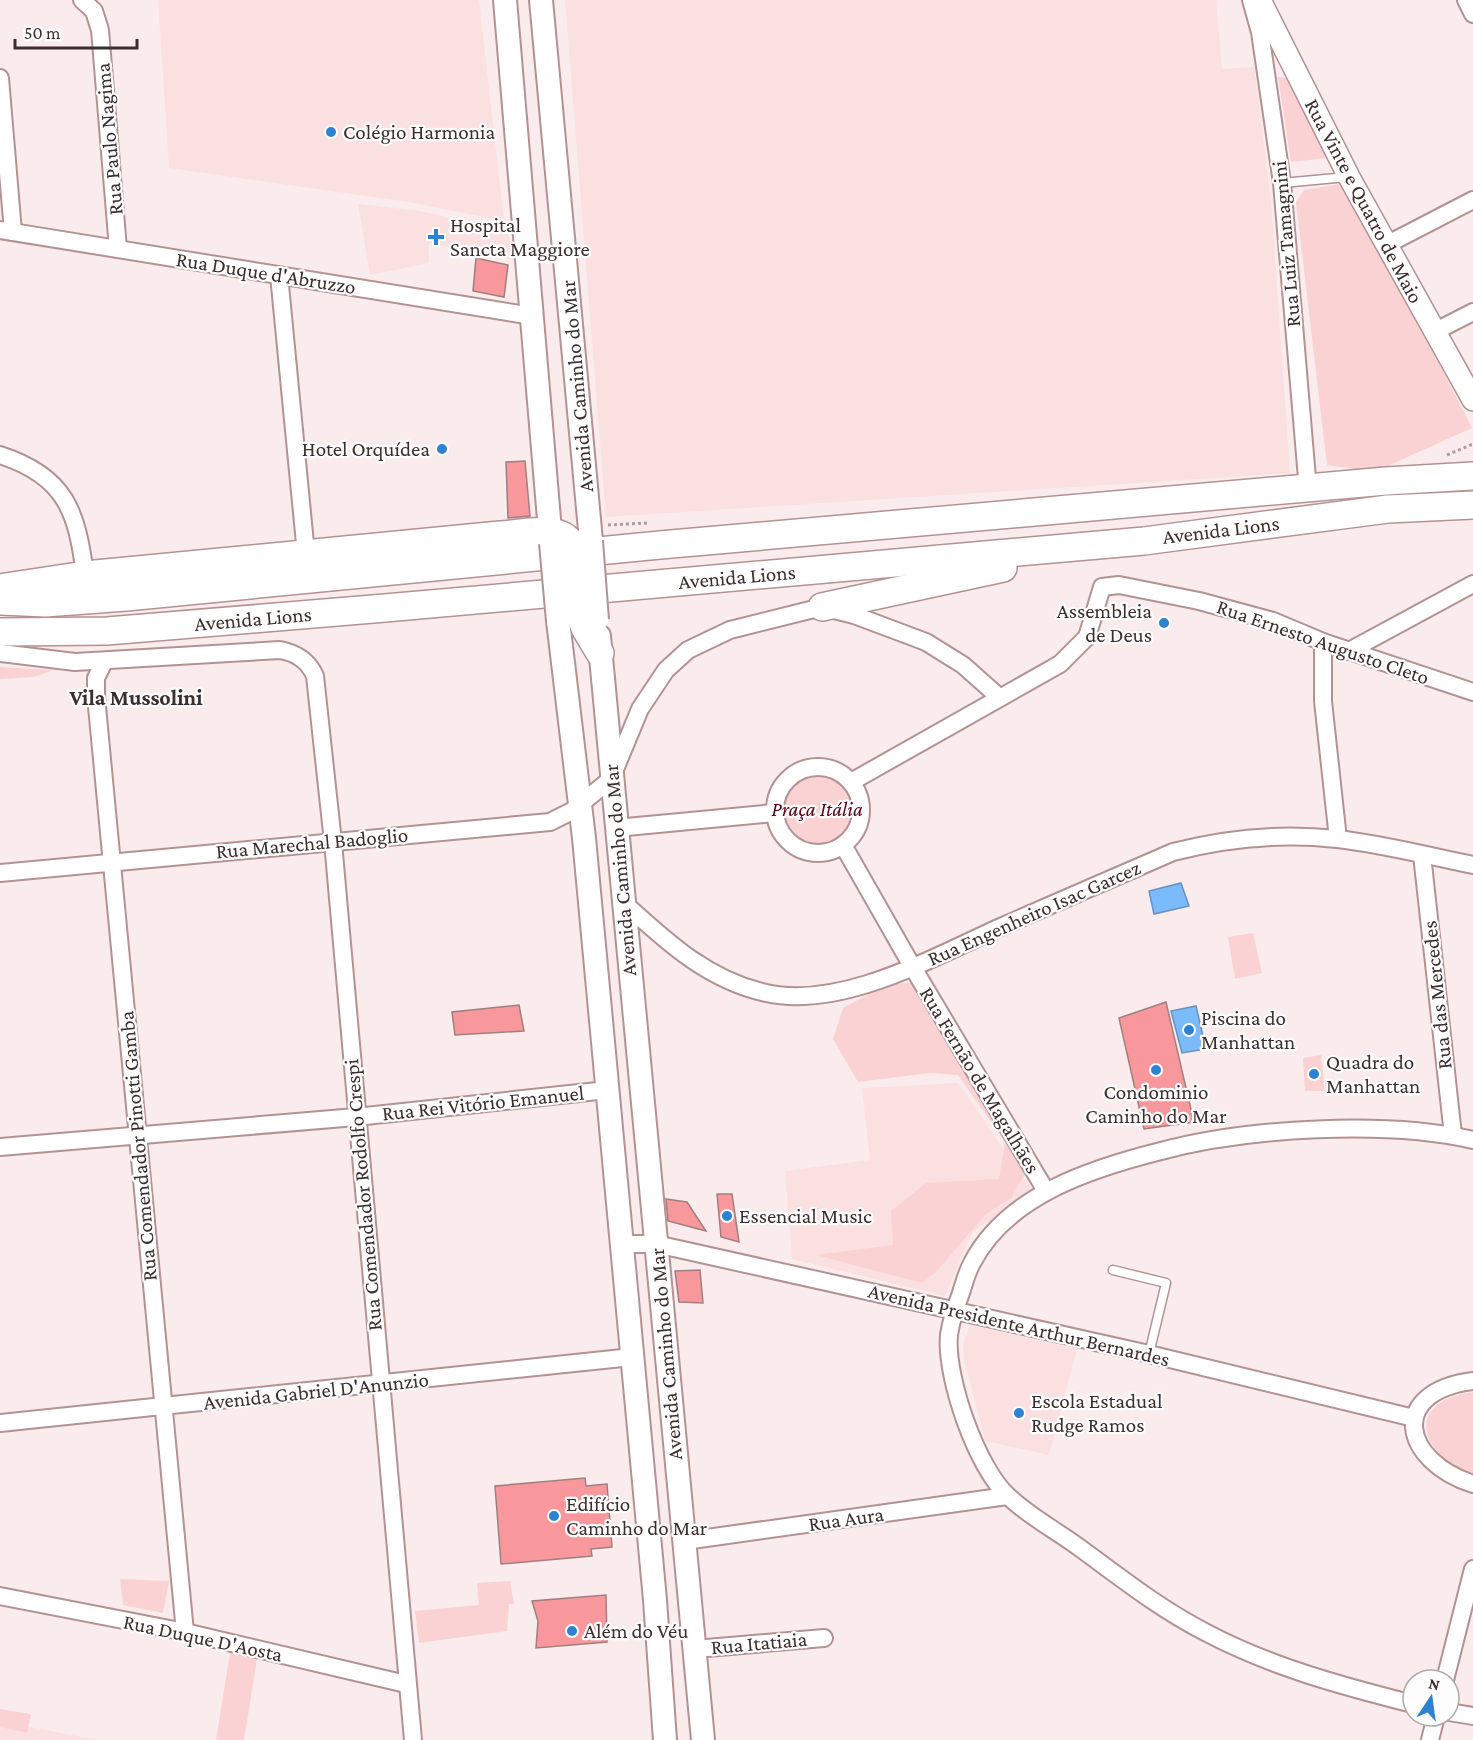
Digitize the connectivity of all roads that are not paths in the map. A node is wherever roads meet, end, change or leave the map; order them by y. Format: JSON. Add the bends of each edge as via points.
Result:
{"nodes":[{"id":1,"x":82,"y":0,"type":"edge"},
{"id":2,"x":505,"y":0,"type":"edge"},
{"id":3,"x":541,"y":0,"type":"edge"},
{"id":4,"x":1251,"y":0,"type":"edge"},
{"id":5,"x":1260,"y":0,"type":"edge"},
{"id":6,"x":1466,"y":0,"type":"edge"},
{"id":7,"x":1473,"y":14,"type":"edge"},
{"id":8,"x":0,"y":78,"type":"edge"},
{"id":9,"x":1349,"y":177,"type":"junction"},
{"id":10,"x":1282,"y":183,"type":"junction"},
{"id":11,"x":1473,"y":201,"type":"edge"},
{"id":12,"x":7,"y":231,"type":"edge"},
{"id":13,"x":1386,"y":245,"type":"junction"},
{"id":14,"x":118,"y":249,"type":"junction"},
{"id":15,"x":279,"y":275,"type":"junction"},
{"id":16,"x":1473,"y":312,"type":"edge"},
{"id":17,"x":532,"y":316,"type":"junction"},
{"id":18,"x":1434,"y":332,"type":"junction"},
{"id":19,"x":1473,"y":400,"type":"edge"},
{"id":20,"x":0,"y":455,"type":"edge"},
{"id":21,"x":1473,"y":476,"type":"edge"},
{"id":22,"x":1308,"y":490,"type":"junction"},
{"id":23,"x":1473,"y":505,"type":"edge"},
{"id":24,"x":566,"y":540,"type":"junction"},
{"id":25,"x":1144,"y":540,"type":"junction"},
{"id":26,"x":306,"y":554,"type":"junction"},
{"id":27,"x":85,"y":575,"type":"junction"},
{"id":28,"x":1473,"y":584,"type":"edge"},
{"id":29,"x":0,"y":588,"type":"edge"},
{"id":30,"x":0,"y":601,"type":"edge"},
{"id":31,"x":822,"y":607,"type":"junction"},
{"id":32,"x":578,"y":618,"type":"junction"},
{"id":33,"x":0,"y":632,"type":"edge"},
{"id":34,"x":1323,"y":642,"type":"junction"},
{"id":35,"x":1349,"y":651,"type":"junction"},
{"id":36,"x":0,"y":653,"type":"edge"},
{"id":37,"x":600,"y":653,"type":"joint"},
{"id":38,"x":104,"y":662,"type":"junction"},
{"id":39,"x":1473,"y":692,"type":"edge"},
{"id":40,"x":999,"y":697,"type":"junction"},
{"id":41,"x":611,"y":779,"type":"junction"},
{"id":42,"x":852,"y":782,"type":"junction"},
{"id":43,"x":580,"y":805,"type":"junction"},
{"id":44,"x":774,"y":813,"type":"junction"},
{"id":45,"x":616,"y":828,"type":"junction"},
{"id":46,"x":1338,"y":839,"type":"junction"},
{"id":47,"x":333,"y":842,"type":"junction"},
{"id":48,"x":843,"y":845,"type":"junction"},
{"id":49,"x":1422,"y":855,"type":"junction"},
{"id":50,"x":111,"y":861,"type":"junction"},
{"id":51,"x":1473,"y":865,"type":"edge"},
{"id":52,"x":0,"y":873,"type":"edge"},
{"id":53,"x":623,"y":902,"type":"junction"},
{"id":54,"x":912,"y":966,"type":"junction"},
{"id":55,"x":607,"y":1090,"type":"junction"},
{"id":56,"x":357,"y":1117,"type":"junction"},
{"id":57,"x":1453,"y":1135,"type":"junction"},
{"id":58,"x":137,"y":1136,"type":"junction"},
{"id":59,"x":1473,"y":1140,"type":"edge"},
{"id":60,"x":0,"y":1148,"type":"edge"},
{"id":61,"x":1046,"y":1191,"type":"junction"},
{"id":62,"x":622,"y":1244,"type":"junction"},
{"id":63,"x":656,"y":1244,"type":"junction"},
{"id":64,"x":1113,"y":1269,"type":"dead end"},
{"id":65,"x":955,"y":1311,"type":"junction"},
{"id":66,"x":1149,"y":1354,"type":"junction"},
{"id":67,"x":632,"y":1357,"type":"junction"},
{"id":68,"x":1473,"y":1381,"type":"edge"},
{"id":69,"x":380,"y":1384,"type":"junction"},
{"id":70,"x":163,"y":1408,"type":"junction"},
{"id":71,"x":1414,"y":1418,"type":"junction"},
{"id":72,"x":0,"y":1424,"type":"edge"},
{"id":73,"x":1473,"y":1484,"type":"edge"},
{"id":74,"x":1007,"y":1496,"type":"junction"},
{"id":75,"x":685,"y":1541,"type":"junction"},
{"id":76,"x":1473,"y":1569,"type":"edge"},
{"id":77,"x":0,"y":1596,"type":"edge"},
{"id":78,"x":185,"y":1632,"type":"junction"},
{"id":79,"x":824,"y":1638,"type":"dead end"},
{"id":80,"x":694,"y":1649,"type":"junction"},
{"id":81,"x":1448,"y":1668,"type":"edge"},
{"id":82,"x":406,"y":1684,"type":"junction"},
{"id":83,"x":1401,"y":1701,"type":"edge"},
{"id":84,"x":413,"y":1740,"type":"edge"},
{"id":85,"x":665,"y":1740,"type":"edge"},
{"id":86,"x":703,"y":1740,"type":"edge"}],
"edges":[{"from":1,"to":14,"type":"street","name":"Rua Paulo Nagima","via":[[94,11],[100,30]]},
{"from":2,"to":17,"type":"main road","name":"Avenida Caminho do Mar"},
{"from":3,"to":24,"type":"main road","name":"Avenida Caminho do Mar"},
{"from":4,"to":10,"type":"street","name":"Rua Luiz Tamagnini","via":[[1260,32]]},
{"from":5,"to":9,"type":"street","name":"Rua Vinte e Quatro de Maio"},
{"from":6,"to":7,"type":"street"},
{"from":8,"to":12,"type":"street"},
{"from":9,"to":10,"type":"lane"},
{"from":9,"to":13,"type":"street","name":"Rua Vinte e Quatro de Maio"},
{"from":10,"to":22,"type":"street","name":"Rua Luiz Tamagnini"},
{"from":11,"to":13,"type":"street"},
{"from":12,"to":14,"type":"street","name":"Rua Duque d'Abruzzo"},
{"from":13,"to":18,"type":"street","name":"Rua Vinte e Quatro de Maio"},
{"from":14,"to":15,"type":"street","name":"Rua Duque d'Abruzzo"},
{"from":15,"to":17,"type":"street","name":"Rua Duque d'Abruzzo"},
{"from":15,"to":26,"type":"street"},
{"from":16,"to":18,"type":"street"},
{"from":17,"to":24,"type":"main road","name":"Avenida Caminho do Mar"},
{"from":18,"to":19,"type":"street","name":"Rua Vinte e Quatro de Maio"},
{"from":20,"to":27,"type":"street","via":[[31,469],[64,497],[79,532]]},
{"from":21,"to":22,"type":"highway","name":"Avenida Lions"},
{"from":22,"to":30,"type":"highway","name":"Avenida Lions","via":[[660,545],[126,597],[45,603]]},
{"from":23,"to":25,"type":"highway","name":"Avenida Lions","via":[[1388,509]]},
{"from":24,"to":26,"type":"highway"},
{"from":24,"to":32,"type":"highway","bridge":true},
{"from":25,"to":31,"type":"highway"},
{"from":25,"to":33,"type":"highway","name":"Avenida Lions","via":[[154,627]]},
{"from":26,"to":27,"type":"highway"},
{"from":27,"to":29,"type":"highway"},
{"from":28,"to":35,"type":"street"},
{"from":31,"to":40,"type":"street","via":[[882,624],[926,642],[963,665]]},
{"from":31,"to":41,"type":"street","via":[[716,635],[676,659],[640,709]]},
{"from":32,"to":37,"type":"highway"},
{"from":32,"to":43,"type":"main road","name":"Avenida Caminho do Mar"},
{"from":34,"to":35,"type":"street","name":"Rua Ernesto Augusto Cleto"},
{"from":34,"to":40,"type":"street","name":"Rua Ernesto Augusto Cleto","via":[[1273,621],[1198,601],[1119,585],[1102,587],[1090,628],[1076,651]]},
{"from":34,"to":46,"type":"street","via":[[1324,712]]},
{"from":35,"to":39,"type":"street","name":"Rua Ernesto Augusto Cleto"},
{"from":36,"to":38,"type":"street","via":[[43,660]]},
{"from":37,"to":41,"type":"main road","name":"Avenida Caminho do Mar"},
{"from":38,"to":47,"type":"street","name":"Rua Comendador Rodolfo Crespi","via":[[250,650],[280,650],[306,662],[315,676]]},
{"from":38,"to":50,"type":"street","name":"Rua Comendador Pinotti Gamba","via":[[96,678],[96,696]]},
{"from":40,"to":42,"type":"street"},
{"from":41,"to":43,"type":"street","name":"Rua Marechal Badoglio"},
{"from":41,"to":45,"type":"main road","name":"Avenida Caminho do Mar"},
{"from":42,"to":44,"type":"street","via":[[829,768],[801,769],[781,786]]},
{"from":42,"to":48,"type":"street","via":[[861,808],[854,835]]},
{"from":43,"to":47,"type":"street","name":"Rua Marechal Badoglio","via":[[560,818],[539,824]]},
{"from":43,"to":55,"type":"main road","name":"Avenida Caminho do Mar"},
{"from":44,"to":45,"type":"street"},
{"from":44,"to":48,"type":"street","via":[[784,837],[800,849],[819,853]]},
{"from":45,"to":53,"type":"main road","name":"Avenida Caminho do Mar"},
{"from":46,"to":49,"type":"street","name":"Rua Engenheiro Isac Garcez"},
{"from":46,"to":54,"type":"street","name":"Rua Engenheiro Isac Garcez","via":[[1247,838],[1173,852]]},
{"from":47,"to":50,"type":"street","name":"Rua Marechal Badoglio"},
{"from":47,"to":56,"type":"street","name":"Rua Comendador Rodolfo Crespi"},
{"from":48,"to":54,"type":"street","name":"Rua Fernão de Magalhães"},
{"from":49,"to":51,"type":"street","name":"Rua Engenheiro Isac Garcez"},
{"from":49,"to":57,"type":"street","name":"Rua das Mercedes"},
{"from":50,"to":52,"type":"street","name":"Rua Marechal Badoglio"},
{"from":50,"to":58,"type":"street","name":"Rua Comendador Pinotti Gamba"},
{"from":53,"to":54,"type":"street","name":"Rua Engenheiro Isac Garcez","via":[[683,955],[728,981],[765,993],[835,993]]},
{"from":53,"to":63,"type":"main road","name":"Avenida Caminho do Mar"},
{"from":54,"to":61,"type":"street","name":"Rua Fernão de Magalhães"},
{"from":55,"to":56,"type":"street","name":"Rua Rei Vitório Emanuel"},
{"from":55,"to":62,"type":"main road","name":"Avenida Caminho do Mar"},
{"from":56,"to":58,"type":"street","name":"Rua Rei Vitório Emanuel"},
{"from":56,"to":69,"type":"street","name":"Rua Comendador Rodolfo Crespi"},
{"from":57,"to":59,"type":"street"},
{"from":57,"to":61,"type":"street","via":[[1367,1131],[1238,1136],[1130,1159]]},
{"from":58,"to":60,"type":"street","name":"Rua Rei Vitório Emanuel"},
{"from":58,"to":70,"type":"street","name":"Rua Comendador Pinotti Gamba"},
{"from":61,"to":65,"type":"street","via":[[991,1236],[972,1263]]},
{"from":62,"to":63,"type":"street","name":"Avenida Presidente Arthur Bernardes"},
{"from":62,"to":67,"type":"main road","name":"Avenida Caminho do Mar"},
{"from":63,"to":65,"type":"street","name":"Avenida Presidente Arthur Bernardes"},
{"from":63,"to":75,"type":"main road","name":"Avenida Caminho do Mar"},
{"from":64,"to":66,"type":"lane","via":[[1166,1283]]},
{"from":65,"to":66,"type":"street","name":"Avenida Presidente Arthur Bernardes"},
{"from":65,"to":74,"type":"street","via":[[949,1335],[954,1385],[981,1455]]},
{"from":66,"to":71,"type":"street","name":"Avenida Presidente Arthur Bernardes"},
{"from":67,"to":69,"type":"street","name":"Avenida Gabriel D'Anunzio"},
{"from":67,"to":85,"type":"main road","name":"Avenida Caminho do Mar"},
{"from":68,"to":71,"type":"street","via":[[1451,1386],[1428,1398]]},
{"from":69,"to":70,"type":"street","name":"Avenida Gabriel D'Anunzio"},
{"from":69,"to":82,"type":"street","name":"Rua Comendador Rodolfo Crespi"},
{"from":70,"to":72,"type":"street","name":"Avenida Gabriel D'Anunzio"},
{"from":70,"to":78,"type":"street","name":"Rua Comendador Pinotti Gamba"},
{"from":71,"to":73,"type":"street","via":[[1418,1446],[1427,1457],[1441,1469]]},
{"from":74,"to":75,"type":"street","name":"Rua Aura"},
{"from":74,"to":83,"type":"street","via":[[1143,1595],[1204,1632],[1303,1674]]},
{"from":75,"to":80,"type":"main road","name":"Avenida Caminho do Mar"},
{"from":76,"to":81,"type":"street"},
{"from":77,"to":78,"type":"street","name":"Rua Duque D'Aosta"},
{"from":78,"to":82,"type":"street","name":"Rua Duque D'Aosta"},
{"from":79,"to":80,"type":"street","name":"Rua Itatiaia"},
{"from":80,"to":86,"type":"main road","name":"Avenida Caminho do Mar"},
{"from":82,"to":84,"type":"street","name":"Rua Comendador Rodolfo Crespi"}]}
